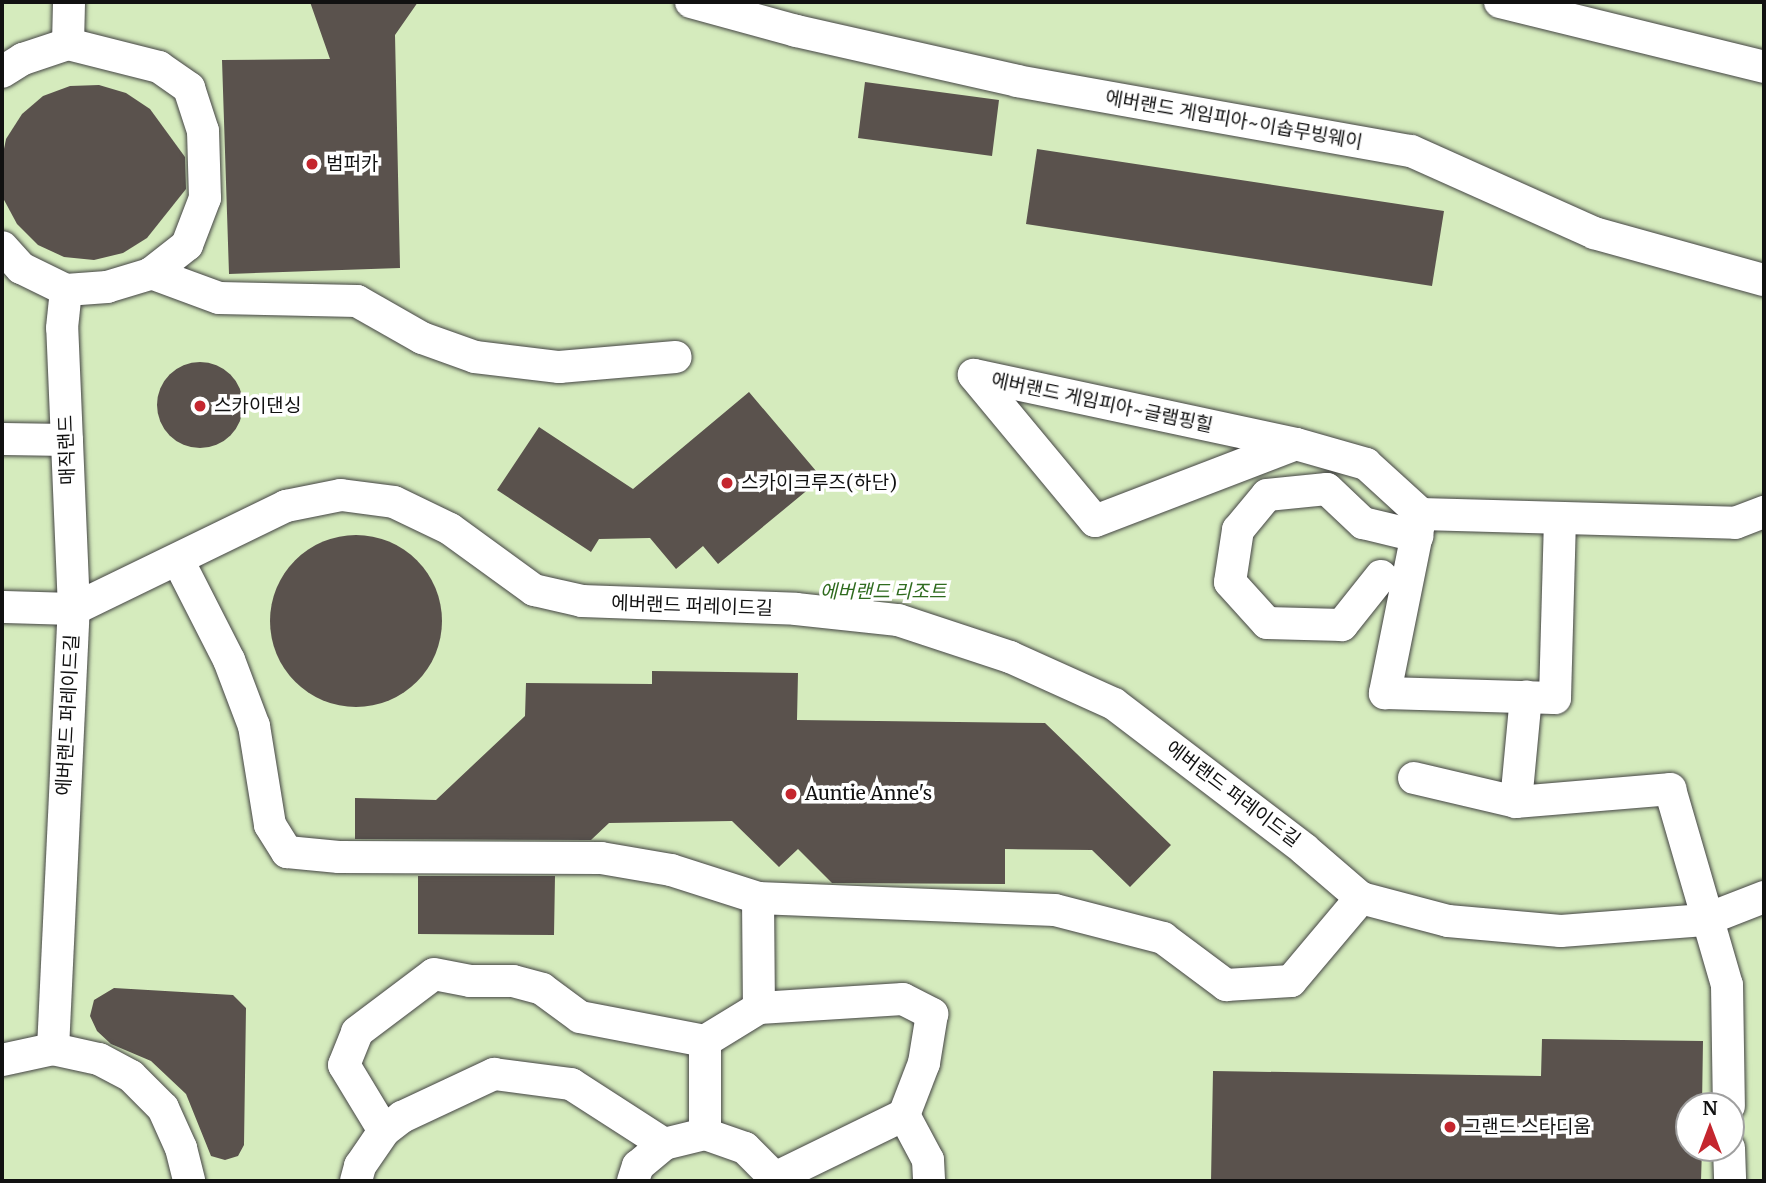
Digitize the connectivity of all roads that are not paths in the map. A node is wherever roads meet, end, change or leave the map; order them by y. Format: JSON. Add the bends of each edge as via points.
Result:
{"nodes":[{"id":1,"x":69,"y":2,"type":"edge"},
{"id":2,"x":691,"y":2,"type":"edge"},
{"id":3,"x":1500,"y":2,"type":"edge"},
{"id":4,"x":68,"y":44,"type":"junction"},
{"id":5,"x":1764,"y":67,"type":"edge"},
{"id":6,"x":2,"y":72,"type":"edge"},
{"id":7,"x":2,"y":247,"type":"edge"},
{"id":8,"x":151,"y":273,"type":"junction"},
{"id":9,"x":1764,"y":280,"type":"edge"},
{"id":10,"x":65,"y":290,"type":"junction"},
{"id":11,"x":676,"y":357,"type":"dead end"},
{"id":12,"x":2,"y":439,"type":"edge"},
{"id":13,"x":67,"y":440,"type":"junction"},
{"id":14,"x":1296,"y":444,"type":"junction"},
{"id":15,"x":1764,"y":512,"type":"edge"},
{"id":16,"x":1560,"y":518,"type":"junction"},
{"id":17,"x":1419,"y":525,"type":"junction"},
{"id":18,"x":179,"y":562,"type":"junction"},
{"id":19,"x":1381,"y":576,"type":"dead end"},
{"id":20,"x":2,"y":607,"type":"edge"},
{"id":21,"x":74,"y":609,"type":"junction"},
{"id":22,"x":1526,"y":696,"type":"junction"},
{"id":23,"x":1414,"y":778,"type":"dead end"},
{"id":24,"x":1517,"y":802,"type":"junction"},
{"id":25,"x":1764,"y":897,"type":"edge"},
{"id":26,"x":758,"y":898,"type":"junction"},
{"id":27,"x":1361,"y":898,"type":"junction"},
{"id":28,"x":1705,"y":920,"type":"junction"},
{"id":29,"x":759,"y":1008,"type":"junction"},
{"id":30,"x":705,"y":1041,"type":"junction"},
{"id":31,"x":53,"y":1049,"type":"junction"},
{"id":32,"x":2,"y":1060,"type":"edge"},
{"id":33,"x":1729,"y":1092,"type":"edge"},
{"id":34,"x":905,"y":1115,"type":"junction"},
{"id":35,"x":384,"y":1131,"type":"junction"},
{"id":36,"x":705,"y":1134,"type":"junction"},
{"id":37,"x":664,"y":1144,"type":"junction"},
{"id":38,"x":1729,"y":1162,"type":"edge"},
{"id":39,"x":776,"y":1180,"type":"edge"},
{"id":40,"x":189,"y":1181,"type":"edge"},
{"id":41,"x":356,"y":1181,"type":"edge"},
{"id":42,"x":634,"y":1181,"type":"edge"},
{"id":43,"x":929,"y":1181,"type":"edge"},
{"id":44,"x":1730,"y":1181,"type":"edge"}],
"edges":[{"from":1,"to":4,"type":"street"},
{"from":2,"to":9,"type":"street","name":"에버랜드 게임피아~이솝무빙웨이","via":[[1017,81],[1411,151],[1594,233]]},
{"from":3,"to":5,"type":"street"},
{"from":4,"to":6,"type":"street","via":[[23,59]]},
{"from":4,"to":8,"type":"street","via":[[159,67],[189,88],[203,131],[205,198],[187,244]]},
{"from":7,"to":10,"type":"street","via":[[21,268]]},
{"from":8,"to":10,"type":"street","via":[[107,287]]},
{"from":8,"to":11,"type":"street","via":[[219,298],[357,302],[422,338],[475,357],[559,367]]},
{"from":10,"to":13,"type":"street","name":"매직랜드"},
{"from":12,"to":13,"type":"street"},
{"from":13,"to":21,"type":"street","name":"매직랜드"},
{"from":14,"to":14,"type":"street","name":"에버랜드 게임피아~글램핑힐","via":[[1242,432],[974,375],[1095,521]]},
{"from":14,"to":17,"type":"street","name":"에버랜드 게임피아~글램핑힐","via":[[1366,464]]},
{"from":15,"to":16,"type":"street","via":[[1735,523]]},
{"from":16,"to":17,"type":"street"},
{"from":16,"to":22,"type":"street","via":[[1555,698]]},
{"from":17,"to":19,"type":"street","via":[[1363,523],[1327,489],[1267,495],[1238,530],[1230,582],[1267,622],[1342,625]]},
{"from":17,"to":22,"type":"street","via":[[1385,693]]},
{"from":18,"to":21,"type":"street","name":"에버랜드 퍼레이드길"},
{"from":18,"to":26,"type":"street","via":[[254,726],[270,825],[287,852],[339,857],[601,858],[671,870]]},
{"from":18,"to":27,"type":"street","name":"에버랜드 퍼레이드길","via":[[286,506],[341,495],[394,502],[450,529],[534,590],[546,593],[582,601],[796,609],[898,620],[1010,657],[1114,704]]},
{"from":20,"to":21,"type":"street"},
{"from":21,"to":31,"type":"street","name":"에버랜드 퍼레이드길"},
{"from":22,"to":24,"type":"street"},
{"from":23,"to":24,"type":"street"},
{"from":24,"to":28,"type":"street","via":[[1670,789]]},
{"from":25,"to":28,"type":"street","name":"에버랜드 퍼레이드길"},
{"from":26,"to":27,"type":"street","via":[[1055,910],[1163,938],[1226,985],[1291,981]]},
{"from":26,"to":29,"type":"street"},
{"from":27,"to":28,"type":"street","name":"에버랜드 퍼레이드길","via":[[1448,921],[1561,931]]},
{"from":28,"to":33,"type":"street","via":[[1727,985]]},
{"from":29,"to":30,"type":"street"},
{"from":29,"to":34,"type":"street","via":[[903,999],[932,1014],[923,1063]]},
{"from":30,"to":35,"type":"street","via":[[580,1017],[542,989],[513,981],[470,981],[434,974],[357,1032],[344,1065]]},
{"from":30,"to":36,"type":"street"},
{"from":31,"to":32,"type":"street"},
{"from":31,"to":40,"type":"street","via":[[99,1059],[131,1076],[163,1108],[181,1148]]},
{"from":34,"to":39,"type":"street"},
{"from":34,"to":43,"type":"street","via":[[929,1160]]},
{"from":35,"to":37,"type":"street","via":[[435,1099],[494,1074],[571,1084]]},
{"from":35,"to":41,"type":"street","via":[[360,1166]]},
{"from":36,"to":37,"type":"street"},
{"from":36,"to":39,"type":"street","via":[[745,1148]]},
{"from":37,"to":42,"type":"street","via":[[638,1166]]},
{"from":38,"to":44,"type":"street"}]}
